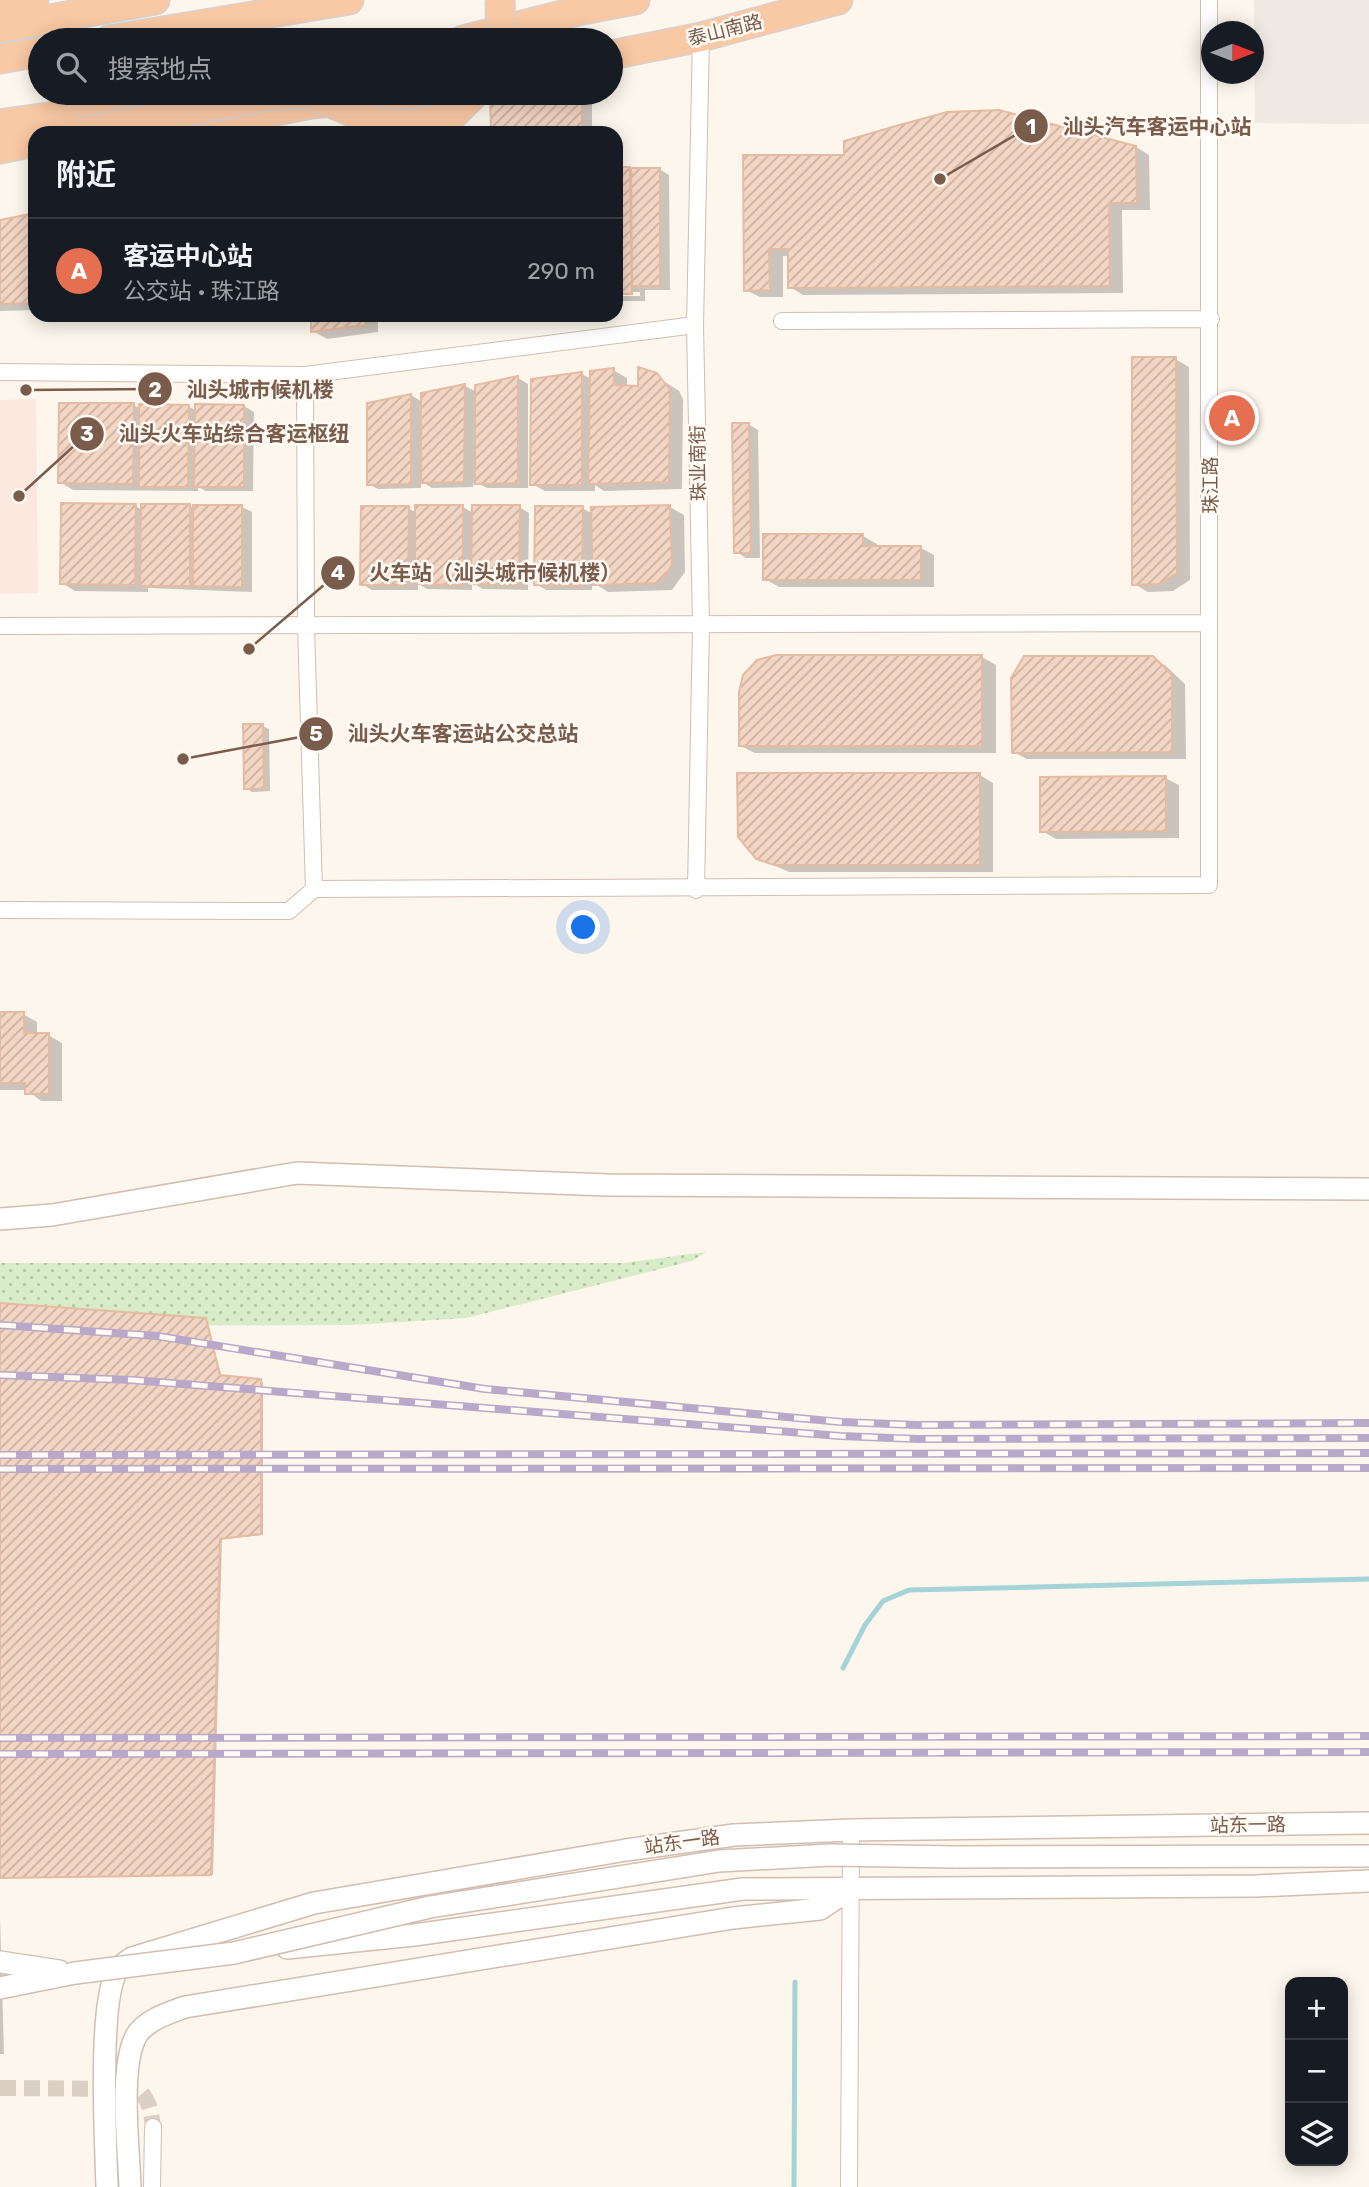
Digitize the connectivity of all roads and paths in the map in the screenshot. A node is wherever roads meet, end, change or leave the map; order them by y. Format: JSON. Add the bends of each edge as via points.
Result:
{"nodes":[{"id":1,"x":34,"y":0,"type":"edge"},
{"id":2,"x":155,"y":0,"type":"edge"},
{"id":3,"x":349,"y":0,"type":"edge"},
{"id":4,"x":500,"y":0,"type":"edge"},
{"id":5,"x":635,"y":0,"type":"edge"},
{"id":6,"x":838,"y":0,"type":"edge"},
{"id":7,"x":1209,"y":0,"type":"edge"},
{"id":8,"x":0,"y":6,"type":"edge"},
{"id":9,"x":0,"y":28,"type":"edge"},
{"id":10,"x":181,"y":28,"type":"edge"},
{"id":11,"x":501,"y":28,"type":"edge"},
{"id":12,"x":511,"y":28,"type":"edge"},
{"id":13,"x":701,"y":37,"type":"junction"},
{"id":14,"x":623,"y":53,"type":"edge"},
{"id":15,"x":28,"y":54,"type":"edge"},
{"id":16,"x":0,"y":58,"type":"edge"},
{"id":17,"x":133,"y":105,"type":"edge"},
{"id":18,"x":219,"y":105,"type":"edge"},
{"id":19,"x":306,"y":105,"type":"edge"},
{"id":20,"x":335,"y":105,"type":"edge"},
{"id":21,"x":463,"y":105,"type":"edge"},
{"id":22,"x":0,"y":124,"type":"edge"},
{"id":23,"x":113,"y":126,"type":"edge"},
{"id":24,"x":199,"y":126,"type":"edge"},
{"id":25,"x":28,"y":143,"type":"edge"},
{"id":26,"x":0,"y":149,"type":"edge"},
{"id":27,"x":28,"y":160,"type":"edge"},
{"id":28,"x":0,"y":166,"type":"edge"},
{"id":29,"x":1210,"y":319,"type":"junction"},
{"id":30,"x":782,"y":321,"type":"dead end"},
{"id":31,"x":695,"y":325,"type":"junction"},
{"id":32,"x":0,"y":372,"type":"edge"},
{"id":33,"x":305,"y":375,"type":"junction"},
{"id":34,"x":1209,"y":623,"type":"junction"},
{"id":35,"x":701,"y":625,"type":"junction"},
{"id":36,"x":0,"y":626,"type":"edge"},
{"id":37,"x":306,"y":627,"type":"junction"},
{"id":38,"x":314,"y":889,"type":"junction"},
{"id":39,"x":696,"y":890,"type":"junction"},
{"id":40,"x":0,"y":910,"type":"edge"},
{"id":41,"x":1369,"y":1189,"type":"edge"},
{"id":42,"x":1,"y":1220,"type":"edge"},
{"id":43,"x":1369,"y":1823,"type":"edge"},
{"id":44,"x":851,"y":1830,"type":"junction"},
{"id":45,"x":1369,"y":1856,"type":"edge"},
{"id":46,"x":1369,"y":1881,"type":"edge"},
{"id":47,"x":850,"y":1889,"type":"junction"},
{"id":48,"x":234,"y":1953,"type":"junction"},
{"id":49,"x":0,"y":1962,"type":"edge"},
{"id":50,"x":75,"y":1973,"type":"junction"},
{"id":51,"x":0,"y":1988,"type":"edge"},
{"id":52,"x":153,"y":2127,"type":"tunnel mouth"},
{"id":53,"x":107,"y":2187,"type":"edge"},
{"id":54,"x":130,"y":2187,"type":"edge"},
{"id":55,"x":152,"y":2187,"type":"edge"},
{"id":56,"x":849,"y":2187,"type":"edge"}],
"edges":[{"from":1,"to":8,"type":"highway"},
{"from":2,"to":9,"type":"highway"},
{"from":3,"to":10,"type":"highway"},
{"from":4,"to":11,"type":"highway","bridge":true},
{"from":5,"to":12,"type":"highway"},
{"from":6,"to":13,"type":"highway","name":"泰山南路"},
{"from":7,"to":29,"type":"street","name":"珠江路"},
{"from":13,"to":14,"type":"highway","name":"泰山南路"},
{"from":13,"to":31,"type":"street","name":"珠业南街"},
{"from":15,"to":16,"type":"highway"},
{"from":17,"to":22,"type":"highway"},
{"from":18,"to":23,"type":"highway","bridge":true},
{"from":19,"to":24,"type":"highway"},
{"from":20,"to":21,"type":"highway","bridge":true,"via":[[376,122],[413,125],[454,114]]},
{"from":25,"to":26,"type":"highway"},
{"from":27,"to":28,"type":"highway"},
{"from":29,"to":30,"type":"street"},
{"from":29,"to":34,"type":"street","name":"珠江路"},
{"from":31,"to":33,"type":"street"},
{"from":31,"to":35,"type":"street","name":"珠业南街"},
{"from":32,"to":33,"type":"street"},
{"from":33,"to":37,"type":"street"},
{"from":34,"to":35,"type":"street"},
{"from":34,"to":39,"type":"street","name":"珠江路","via":[[1209,885]]},
{"from":35,"to":37,"type":"street"},
{"from":35,"to":39,"type":"street","name":"珠业南街"},
{"from":36,"to":37,"type":"street"},
{"from":37,"to":38,"type":"street"},
{"from":38,"to":39,"type":"street"},
{"from":38,"to":40,"type":"street","via":[[289,911]]},
{"from":41,"to":42,"type":"street","via":[[608,1185],[297,1173]]},
{"from":43,"to":44,"type":"street","name":"站东一路"},
{"from":44,"to":47,"type":"street"},
{"from":44,"to":53,"type":"street","name":"站东一路","via":[[734,1835],[327,1901],[132,1958],[118,1969],[109,2001]]},
{"from":45,"to":48,"type":"street","bridge":true,"via":[[830,1855],[719,1861],[430,1907]]},
{"from":46,"to":47,"type":"street"},
{"from":47,"to":48,"type":"street","bridge":true,"via":[[743,1889],[414,1935]]},
{"from":47,"to":54,"type":"street","via":[[820,1909],[733,1918],[185,2007],[151,2021],[138,2034],[126,2063]]},
{"from":47,"to":56,"type":"street"},
{"from":48,"to":50,"type":"street","bridge":true},
{"from":49,"to":50,"type":"street"},
{"from":50,"to":51,"type":"street"},
{"from":52,"to":55,"type":"street"}]}
